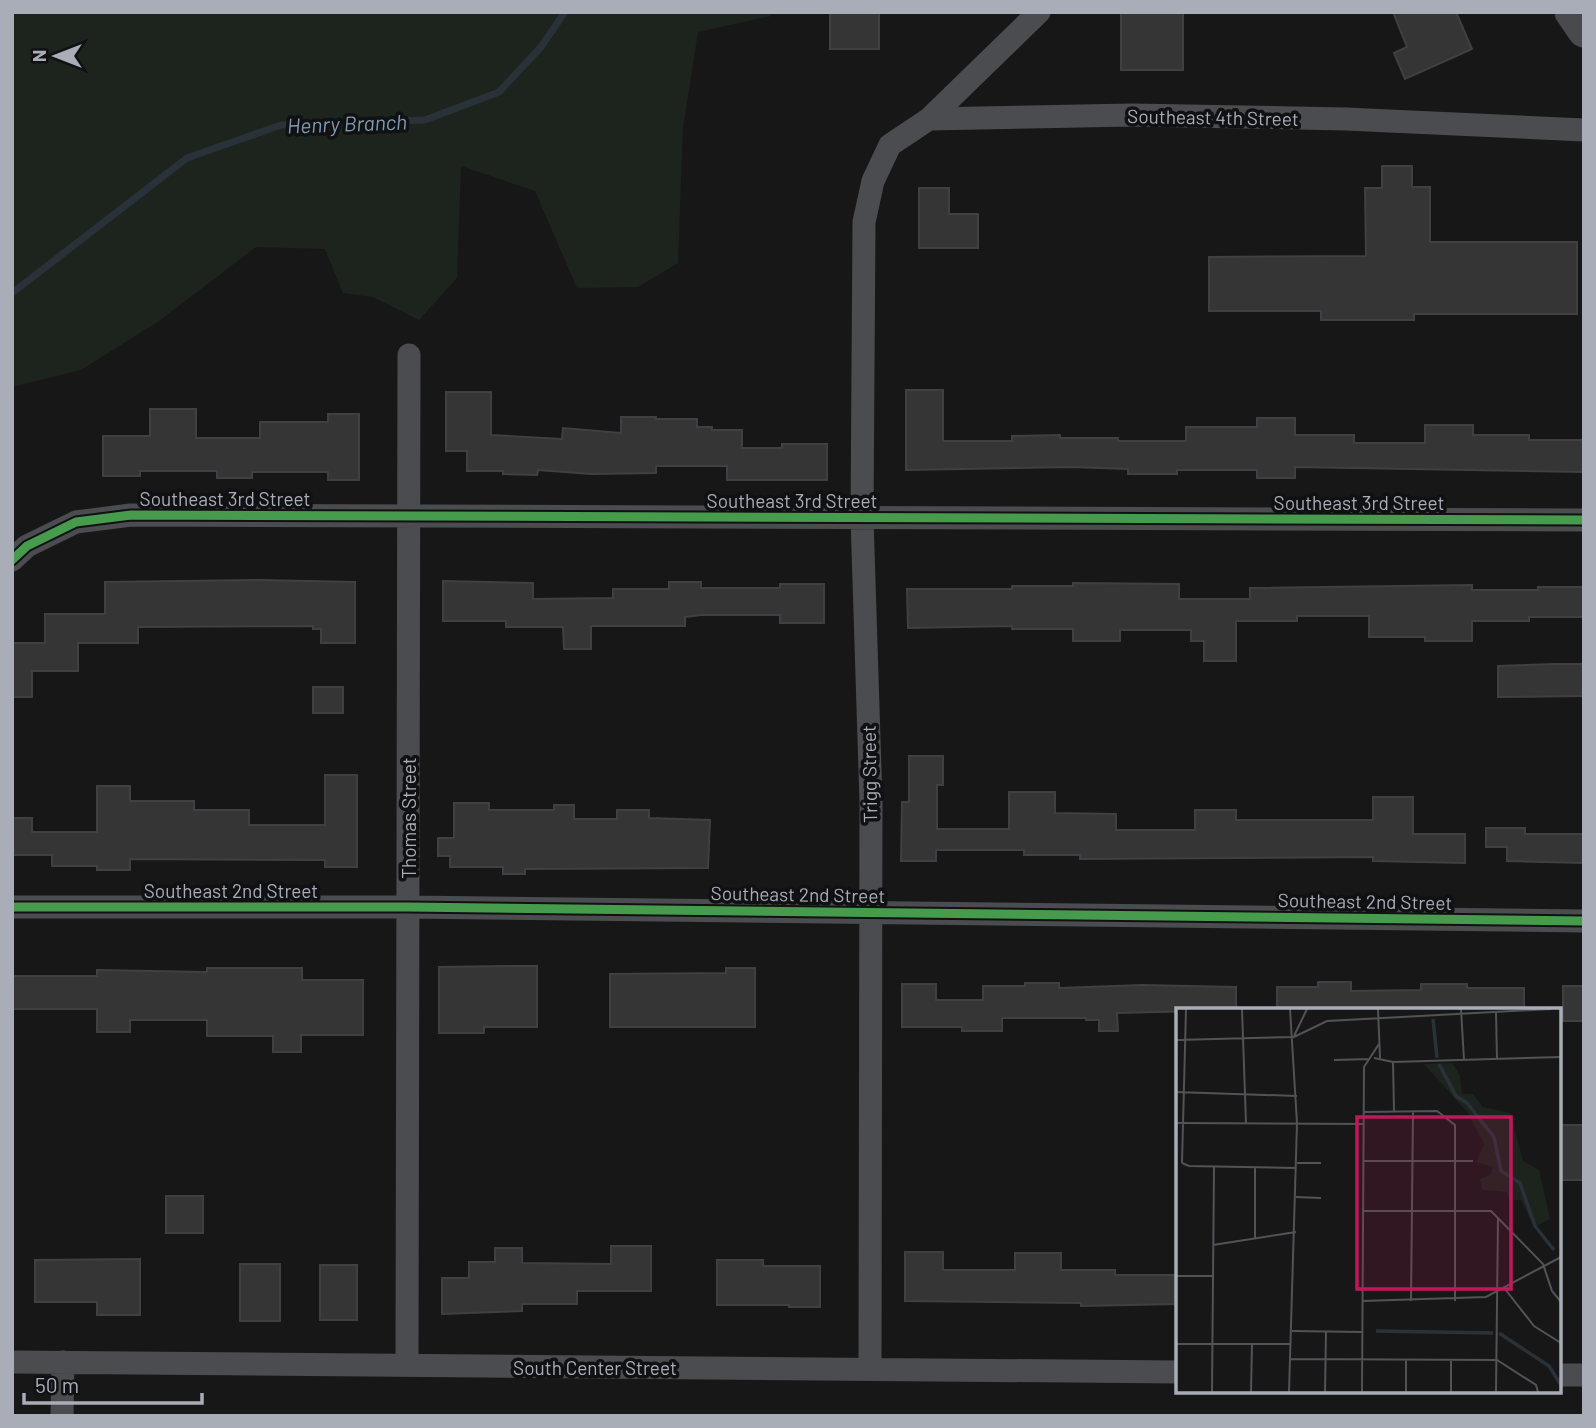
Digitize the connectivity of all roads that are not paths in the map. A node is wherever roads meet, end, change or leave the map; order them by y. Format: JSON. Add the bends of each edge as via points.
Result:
{"nodes":[{"id":1,"x":1039,"y":12,"type":"edge"},
{"id":2,"x":1571,"y":12,"type":"edge"},
{"id":3,"x":1584,"y":31,"type":"edge"},
{"id":4,"x":929,"y":119,"type":"junction"},
{"id":5,"x":1584,"y":130,"type":"edge"},
{"id":6,"x":409,"y":355,"type":"dead end"},
{"id":7,"x":409,"y":516,"type":"junction"},
{"id":8,"x":862,"y":518,"type":"junction"},
{"id":9,"x":1584,"y":520,"type":"edge"},
{"id":10,"x":12,"y":560,"type":"edge"},
{"id":11,"x":12,"y":907,"type":"edge"},
{"id":12,"x":408,"y":907,"type":"junction"},
{"id":13,"x":871,"y":912,"type":"junction"},
{"id":14,"x":1584,"y":921,"type":"edge"},
{"id":15,"x":12,"y":1362,"type":"edge"},
{"id":16,"x":63,"y":1362,"type":"junction"},
{"id":17,"x":407,"y":1365,"type":"junction"},
{"id":18,"x":870,"y":1369,"type":"junction"},
{"id":19,"x":1176,"y":1372,"type":"edge"},
{"id":20,"x":1561,"y":1375,"type":"edge"},
{"id":21,"x":1584,"y":1375,"type":"edge"},
{"id":22,"x":62,"y":1416,"type":"edge"}],
"edges":[{"from":1,"to":4,"type":"street"},
{"from":2,"to":3,"type":"street"},
{"from":4,"to":5,"type":"street","name":"Southeast 4th Street","via":[[1132,115]]},
{"from":4,"to":8,"type":"street","name":"Trigg Street","via":[[890,145],[873,181],[863,222]]},
{"from":6,"to":7,"type":"street","name":"Thomas Street"},
{"from":7,"to":8,"type":"street","name":"Southeast 3rd Street"},
{"from":7,"to":10,"type":"street","name":"Southeast 3rd Street","via":[[131,515],[76,522],[27,546]]},
{"from":7,"to":12,"type":"street","name":"Thomas Street"},
{"from":8,"to":9,"type":"street","name":"Southeast 3rd Street"},
{"from":8,"to":13,"type":"street","name":"Trigg Street"},
{"from":11,"to":12,"type":"street","name":"Southeast 2nd Street"},
{"from":12,"to":13,"type":"street","name":"Southeast 2nd Street"},
{"from":12,"to":17,"type":"street","name":"Thomas Street"},
{"from":13,"to":14,"type":"street","name":"Southeast 2nd Street"},
{"from":13,"to":18,"type":"street","name":"Trigg Street"},
{"from":15,"to":16,"type":"street","name":"South Center Street"},
{"from":16,"to":17,"type":"street","name":"South Center Street"},
{"from":16,"to":22,"type":"street"},
{"from":17,"to":18,"type":"street","name":"South Center Street"},
{"from":18,"to":19,"type":"street","name":"South Center Street"},
{"from":20,"to":21,"type":"street"}]}
